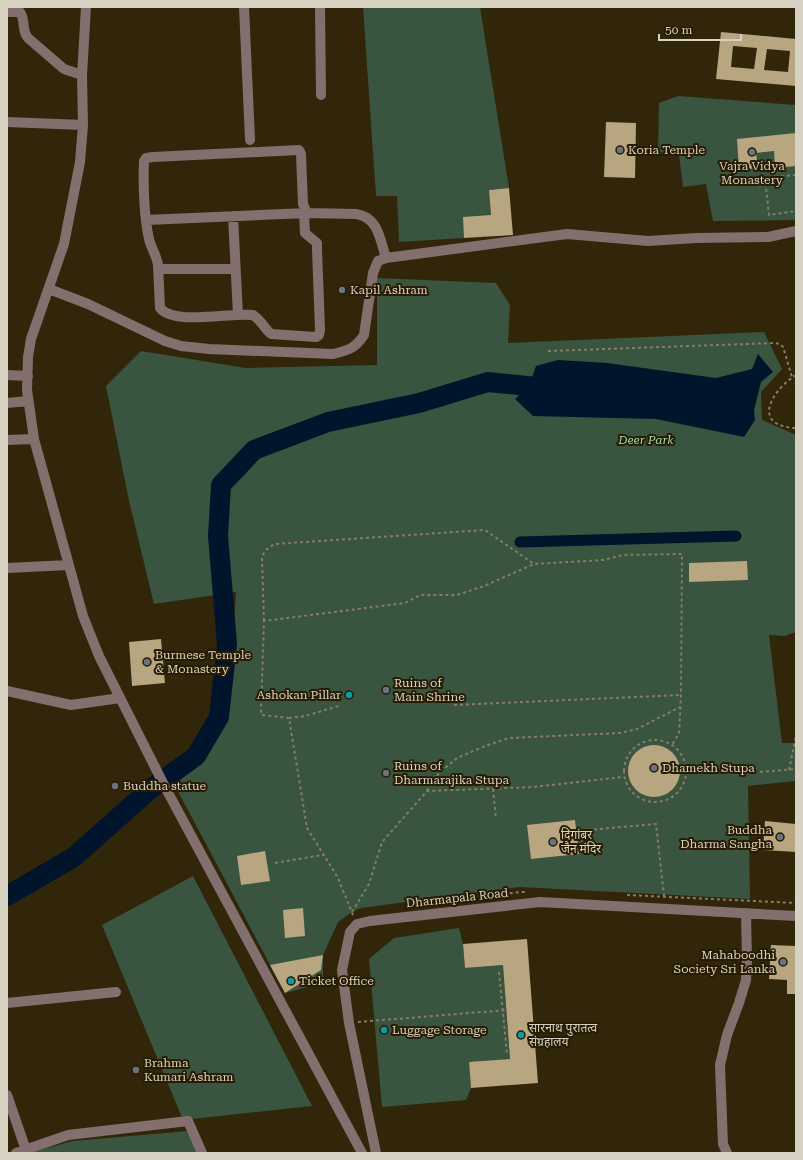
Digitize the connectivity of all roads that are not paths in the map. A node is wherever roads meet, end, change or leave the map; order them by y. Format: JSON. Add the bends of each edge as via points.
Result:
{"nodes":[{"id":1,"x":86,"y":7,"type":"edge"},
{"id":2,"x":244,"y":7,"type":"edge"},
{"id":3,"x":320,"y":7,"type":"edge"},
{"id":4,"x":7,"y":12,"type":"edge"},
{"id":5,"x":82,"y":75,"type":"junction"},
{"id":6,"x":321,"y":94,"type":"dead end"},
{"id":7,"x":7,"y":122,"type":"edge"},
{"id":8,"x":83,"y":125,"type":"junction"},
{"id":9,"x":250,"y":140,"type":"dead end"},
{"id":10,"x":306,"y":213,"type":"junction"},
{"id":11,"x":233,"y":216,"type":"junction"},
{"id":12,"x":146,"y":220,"type":"junction"},
{"id":13,"x":796,"y":231,"type":"edge"},
{"id":14,"x":386,"y":258,"type":"junction"},
{"id":15,"x":158,"y":269,"type":"junction"},
{"id":16,"x":235,"y":269,"type":"junction"},
{"id":17,"x":49,"y":289,"type":"junction"},
{"id":18,"x":238,"y":315,"type":"junction"},
{"id":19,"x":7,"y":375,"type":"edge"},
{"id":20,"x":28,"y":376,"type":"junction"},
{"id":21,"x":28,"y":401,"type":"junction"},
{"id":22,"x":7,"y":403,"type":"edge"},
{"id":23,"x":34,"y":439,"type":"junction"},
{"id":24,"x":7,"y":440,"type":"edge"},
{"id":25,"x":69,"y":564,"type":"junction"},
{"id":26,"x":7,"y":568,"type":"edge"},
{"id":27,"x":7,"y":691,"type":"edge"},
{"id":28,"x":120,"y":698,"type":"junction"},
{"id":29,"x":746,"y":913,"type":"junction"},
{"id":30,"x":796,"y":916,"type":"edge"},
{"id":31,"x":116,"y":992,"type":"dead end"},
{"id":32,"x":7,"y":1003,"type":"edge"},
{"id":33,"x":7,"y":1095,"type":"edge"},
{"id":34,"x":23,"y":1152,"type":"edge"},
{"id":35,"x":202,"y":1153,"type":"edge"},
{"id":36,"x":362,"y":1153,"type":"edge"},
{"id":37,"x":376,"y":1153,"type":"edge"},
{"id":38,"x":727,"y":1153,"type":"edge"}],
"edges":[{"from":1,"to":5,"type":"street"},
{"from":2,"to":9,"type":"street"},
{"from":3,"to":6,"type":"street"},
{"from":4,"to":5,"type":"street","via":[[20,12],[28,38],[64,69]]},
{"from":5,"to":8,"type":"street"},
{"from":7,"to":8,"type":"street"},
{"from":8,"to":17,"type":"street","via":[[80,162],[64,244]]},
{"from":10,"to":11,"type":"street"},
{"from":10,"to":12,"type":"street","via":[[303,204],[301,154],[299,150],[293,150],[146,158]]},
{"from":10,"to":14,"type":"street","via":[[363,215],[376,229]]},
{"from":10,"to":18,"type":"street","via":[[305,233],[316,243],[319,335],[310,337],[271,334],[252,315]]},
{"from":11,"to":12,"type":"street"},
{"from":11,"to":16,"type":"street"},
{"from":12,"to":15,"type":"street","via":[[153,252],[158,260]]},
{"from":13,"to":14,"type":"street","via":[[768,237],[648,241],[567,234]]},
{"from":14,"to":17,"type":"street","via":[[378,261],[373,273],[364,335],[352,349],[333,354],[181,346]]},
{"from":15,"to":16,"type":"street"},
{"from":15,"to":18,"type":"street","via":[[160,308],[163,311],[181,317]]},
{"from":16,"to":18,"type":"street"},
{"from":17,"to":20,"type":"street","via":[[31,339]]},
{"from":19,"to":20,"type":"street"},
{"from":20,"to":21,"type":"street"},
{"from":21,"to":22,"type":"street"},
{"from":21,"to":23,"type":"street"},
{"from":23,"to":24,"type":"street"},
{"from":23,"to":25,"type":"street"},
{"from":25,"to":26,"type":"street"},
{"from":25,"to":28,"type":"street","via":[[83,616]]},
{"from":27,"to":28,"type":"street","via":[[71,705]]},
{"from":28,"to":36,"type":"street","via":[[165,787]]},
{"from":29,"to":30,"type":"street","name":"Dharmapala Road"},
{"from":29,"to":37,"type":"street","name":"Dharmapala Road","via":[[540,902],[356,924],[350,932],[342,970],[349,1023]]},
{"from":29,"to":38,"type":"street","via":[[746,980],[727,1035],[720,1065],[723,1144]]},
{"from":31,"to":32,"type":"street"},
{"from":33,"to":34,"type":"street"},
{"from":34,"to":35,"type":"street","via":[[68,1135],[188,1121]]}]}
